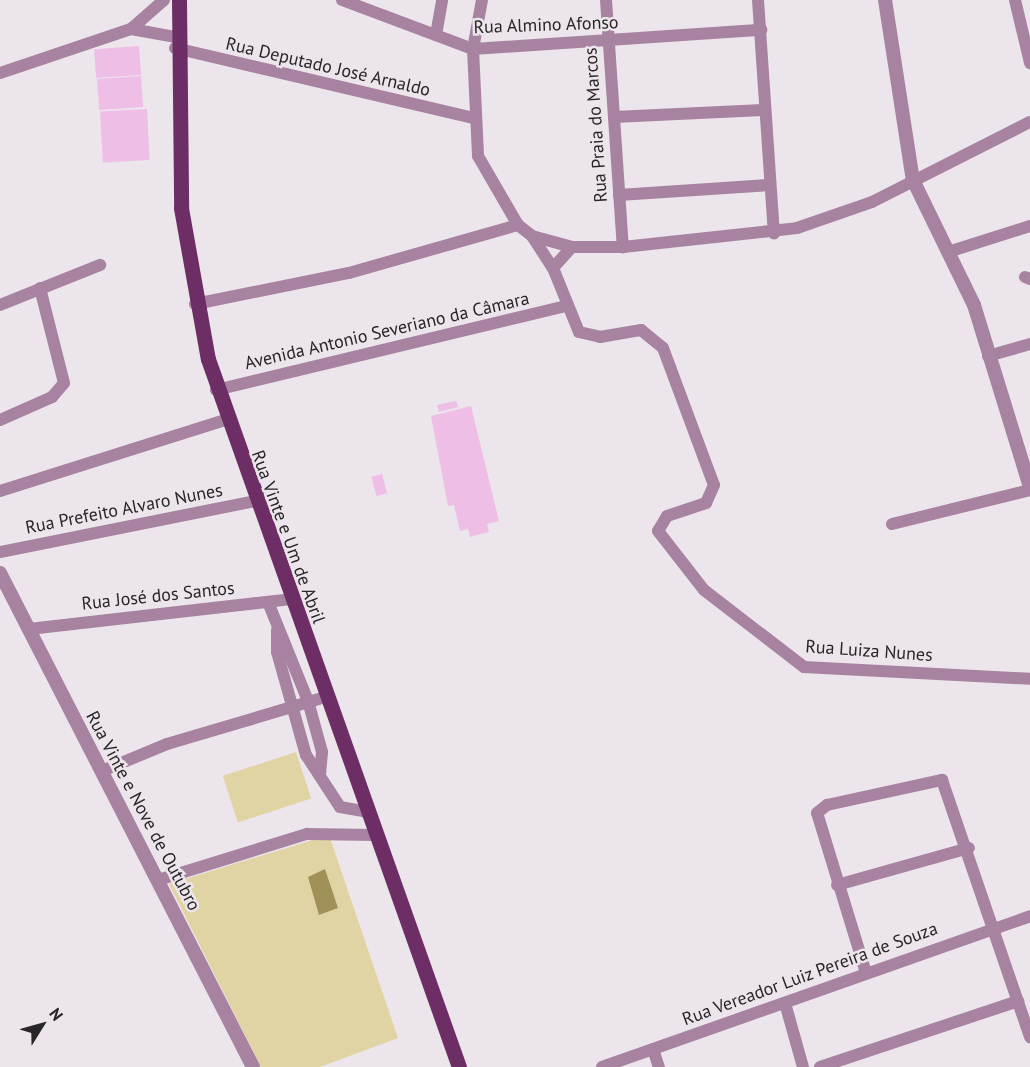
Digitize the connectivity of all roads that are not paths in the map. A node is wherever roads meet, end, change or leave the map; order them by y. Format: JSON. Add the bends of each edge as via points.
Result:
{"nodes":[{"id":1,"x":164,"y":0,"type":"edge"},
{"id":2,"x":179,"y":0,"type":"edge"},
{"id":3,"x":342,"y":0,"type":"edge"},
{"id":4,"x":442,"y":0,"type":"edge"},
{"id":5,"x":482,"y":0,"type":"edge"},
{"id":6,"x":606,"y":0,"type":"edge"},
{"id":7,"x":758,"y":0,"type":"edge"},
{"id":8,"x":885,"y":0,"type":"edge"},
{"id":9,"x":1015,"y":0,"type":"edge"},
{"id":10,"x":131,"y":29,"type":"junction"},
{"id":11,"x":761,"y":30,"type":"junction"},
{"id":12,"x":436,"y":35,"type":"junction"},
{"id":13,"x":609,"y":42,"type":"junction"},
{"id":14,"x":176,"y":43,"type":"junction"},
{"id":15,"x":473,"y":49,"type":"junction"},
{"id":16,"x":1030,"y":63,"type":"edge"},
{"id":17,"x":0,"y":73,"type":"edge"},
{"id":18,"x":763,"y":110,"type":"junction"},
{"id":19,"x":614,"y":117,"type":"junction"},
{"id":20,"x":472,"y":118,"type":"junction"},
{"id":21,"x":1030,"y":122,"type":"edge"},
{"id":22,"x":913,"y":180,"type":"junction"},
{"id":23,"x":769,"y":185,"type":"junction"},
{"id":24,"x":619,"y":195,"type":"junction"},
{"id":25,"x":518,"y":225,"type":"junction"},
{"id":26,"x":1030,"y":226,"type":"edge"},
{"id":27,"x":774,"y":234,"type":"junction"},
{"id":28,"x":532,"y":236,"type":"junction"},
{"id":29,"x":572,"y":247,"type":"junction"},
{"id":30,"x":622,"y":247,"type":"junction"},
{"id":31,"x":948,"y":252,"type":"junction"},
{"id":32,"x":100,"y":266,"type":"dead end"},
{"id":33,"x":553,"y":268,"type":"junction"},
{"id":34,"x":40,"y":288,"type":"junction"},
{"id":35,"x":195,"y":304,"type":"junction"},
{"id":36,"x":0,"y":305,"type":"edge"},
{"id":37,"x":567,"y":306,"type":"junction"},
{"id":38,"x":1030,"y":344,"type":"edge"},
{"id":39,"x":988,"y":356,"type":"junction"},
{"id":40,"x":216,"y":390,"type":"junction"},
{"id":41,"x":0,"y":420,"type":"edge"},
{"id":42,"x":225,"y":420,"type":"junction"},
{"id":43,"x":1027,"y":469,"type":"edge"},
{"id":44,"x":1030,"y":488,"type":"edge"},
{"id":45,"x":0,"y":491,"type":"edge"},
{"id":46,"x":255,"y":501,"type":"junction"},
{"id":47,"x":891,"y":524,"type":"dead end"},
{"id":48,"x":0,"y":552,"type":"edge"},
{"id":49,"x":0,"y":573,"type":"edge"},
{"id":50,"x":291,"y":599,"type":"junction"},
{"id":51,"x":268,"y":602,"type":"junction"},
{"id":52,"x":29,"y":629,"type":"junction"},
{"id":53,"x":277,"y":630,"type":"junction"},
{"id":54,"x":1030,"y":679,"type":"edge"},
{"id":55,"x":326,"y":697,"type":"junction"},
{"id":56,"x":308,"y":701,"type":"junction"},
{"id":57,"x":291,"y":706,"type":"junction"},
{"id":58,"x":102,"y":771,"type":"junction"},
{"id":59,"x":320,"y":776,"type":"junction"},
{"id":60,"x":368,"y":812,"type":"junction"},
{"id":61,"x":376,"y":834,"type":"junction"},
{"id":62,"x":969,"y":848,"type":"junction"},
{"id":63,"x":158,"y":880,"type":"junction"},
{"id":64,"x":837,"y":885,"type":"junction"},
{"id":65,"x":1030,"y":916,"type":"edge"},
{"id":66,"x":995,"y":928,"type":"junction"},
{"id":67,"x":866,"y":973,"type":"junction"},
{"id":68,"x":1018,"y":1001,"type":"junction"},
{"id":69,"x":785,"y":1003,"type":"junction"},
{"id":70,"x":1030,"y":1037,"type":"edge"},
{"id":71,"x":653,"y":1049,"type":"junction"},
{"id":72,"x":254,"y":1067,"type":"edge"},
{"id":73,"x":459,"y":1067,"type":"edge"},
{"id":74,"x":602,"y":1067,"type":"edge"},
{"id":75,"x":659,"y":1067,"type":"edge"},
{"id":76,"x":803,"y":1067,"type":"edge"},
{"id":77,"x":820,"y":1067,"type":"edge"}],
"edges":[{"from":1,"to":10,"type":"street"},
{"from":2,"to":14,"type":"main road","name":"Rua Vinte e Um de Abril"},
{"from":3,"to":12,"type":"street","name":"Rua Almino Afonso"},
{"from":4,"to":12,"type":"street"},
{"from":5,"to":15,"type":"street"},
{"from":6,"to":13,"type":"street","name":"Rua Praia do Marcos"},
{"from":7,"to":11,"type":"street"},
{"from":8,"to":22,"type":"street"},
{"from":9,"to":16,"type":"street"},
{"from":10,"to":14,"type":"street","name":"Rua Deputado José Arnaldo"},
{"from":10,"to":17,"type":"street"},
{"from":11,"to":13,"type":"street","name":"Rua Almino Afonso"},
{"from":11,"to":18,"type":"street"},
{"from":12,"to":15,"type":"street","name":"Rua Almino Afonso"},
{"from":13,"to":15,"type":"street","name":"Rua Almino Afonso"},
{"from":13,"to":19,"type":"street","name":"Rua Praia do Marcos"},
{"from":14,"to":20,"type":"street","name":"Rua Deputado José Arnaldo"},
{"from":14,"to":35,"type":"main road","name":"Rua Vinte e Um de Abril","via":[[181,208]]},
{"from":15,"to":20,"type":"street"},
{"from":18,"to":19,"type":"street"},
{"from":18,"to":23,"type":"street"},
{"from":19,"to":24,"type":"street","name":"Rua Praia do Marcos"},
{"from":20,"to":25,"type":"street","via":[[478,156],[489,183]]},
{"from":21,"to":22,"type":"street"},
{"from":22,"to":27,"type":"street","via":[[852,210]]},
{"from":22,"to":31,"type":"street"},
{"from":23,"to":24,"type":"street"},
{"from":23,"to":27,"type":"street"},
{"from":24,"to":30,"type":"street","name":"Rua Praia do Marcos"},
{"from":25,"to":28,"type":"street"},
{"from":25,"to":35,"type":"street","via":[[349,273]]},
{"from":26,"to":31,"type":"street"},
{"from":27,"to":30,"type":"street"},
{"from":28,"to":29,"type":"street"},
{"from":28,"to":33,"type":"street"},
{"from":29,"to":30,"type":"street"},
{"from":29,"to":33,"type":"street"},
{"from":31,"to":39,"type":"street","via":[[974,305]]},
{"from":32,"to":34,"type":"street"},
{"from":33,"to":37,"type":"street"},
{"from":34,"to":36,"type":"street"},
{"from":34,"to":41,"type":"street","via":[[64,383],[52,397]]},
{"from":35,"to":40,"type":"main road","name":"Rua Vinte e Um de Abril"},
{"from":37,"to":40,"type":"street","name":"Avenida Antonio Severiano da Câmara"},
{"from":37,"to":54,"type":"street","name":"Rua Luiza Nunes","via":[[585,336],[641,330],[663,348],[714,485],[706,503],[667,516],[658,526],[674,558],[704,590],[799,666]]},
{"from":38,"to":39,"type":"street"},
{"from":39,"to":43,"type":"street"},
{"from":40,"to":42,"type":"main road","name":"Rua Vinte e Um de Abril"},
{"from":42,"to":45,"type":"street"},
{"from":42,"to":46,"type":"main road","name":"Rua Vinte e Um de Abril"},
{"from":43,"to":44,"type":"street"},
{"from":44,"to":47,"type":"street"},
{"from":46,"to":48,"type":"street","name":"Rua Prefeito Alvaro Nunes"},
{"from":46,"to":50,"type":"main road","name":"Rua Vinte e Um de Abril"},
{"from":49,"to":52,"type":"street","name":"Rua Vinte e Nove de Outubro"},
{"from":50,"to":51,"type":"street","name":"Rua José dos Santos"},
{"from":50,"to":55,"type":"main road","name":"Rua Vinte e Um de Abril"},
{"from":51,"to":52,"type":"street","name":"Rua José dos Santos"},
{"from":51,"to":53,"type":"street"},
{"from":52,"to":58,"type":"street","name":"Rua Vinte e Nove de Outubro"},
{"from":53,"to":56,"type":"street","via":[[294,657]]},
{"from":53,"to":57,"type":"street","via":[[277,652]]},
{"from":55,"to":56,"type":"street"},
{"from":55,"to":60,"type":"main road","name":"Rua Vinte e Um de Abril"},
{"from":56,"to":57,"type":"street"},
{"from":56,"to":59,"type":"street","via":[[322,752]]},
{"from":57,"to":58,"type":"street","via":[[167,744]]},
{"from":57,"to":59,"type":"street","via":[[306,755]]},
{"from":58,"to":63,"type":"street","name":"Rua Vinte e Nove de Outubro"},
{"from":59,"to":60,"type":"street","via":[[340,807]]},
{"from":60,"to":61,"type":"main road","name":"Rua Vinte e Um de Abril"},
{"from":61,"to":63,"type":"street","via":[[307,834]]},
{"from":61,"to":73,"type":"main road","name":"Rua Vinte e Um de Abril"},
{"from":62,"to":64,"type":"street"},
{"from":62,"to":64,"type":"street","via":[[945,781],[887,790],[819,810],[818,826]]},
{"from":62,"to":66,"type":"street"},
{"from":63,"to":72,"type":"street","name":"Rua Vinte e Nove de Outubro"},
{"from":64,"to":67,"type":"street"},
{"from":65,"to":66,"type":"street","name":"Rua Vereador Luiz Pereira de Souza"},
{"from":66,"to":67,"type":"street","name":"Rua Vereador Luiz Pereira de Souza"},
{"from":66,"to":68,"type":"street"},
{"from":67,"to":69,"type":"street","name":"Rua Vereador Luiz Pereira de Souza"},
{"from":68,"to":70,"type":"street"},
{"from":68,"to":77,"type":"street"},
{"from":69,"to":71,"type":"street","name":"Rua Vereador Luiz Pereira de Souza"},
{"from":69,"to":76,"type":"street"},
{"from":71,"to":74,"type":"street","name":"Rua Vereador Luiz Pereira de Souza"},
{"from":71,"to":75,"type":"street"}]}
